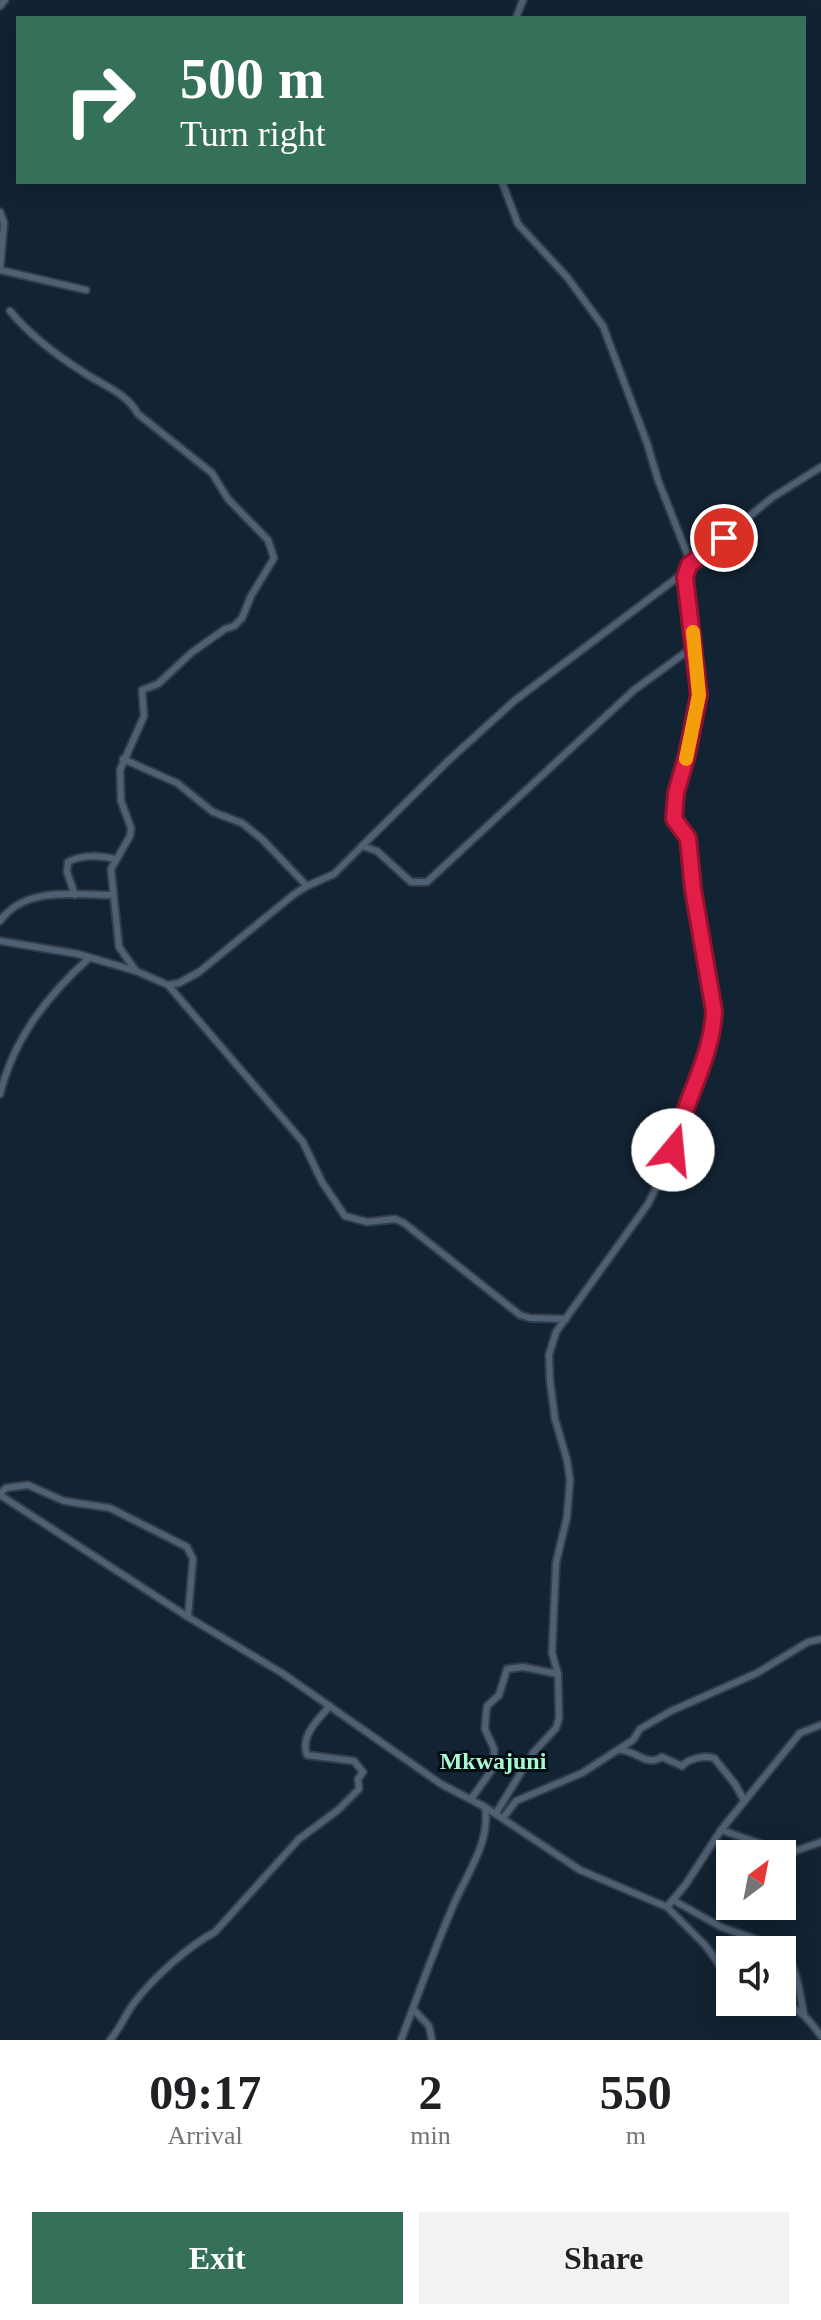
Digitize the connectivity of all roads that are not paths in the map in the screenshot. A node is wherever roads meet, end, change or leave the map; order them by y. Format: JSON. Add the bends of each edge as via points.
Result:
{"nodes":[{"id":1,"x":5,"y":0,"type":"edge"},
{"id":2,"x":0,"y":6,"type":"edge"},
{"id":3,"x":503,"y":184,"type":"edge"},
{"id":4,"x":0,"y":212,"type":"edge"},
{"id":5,"x":86,"y":290,"type":"dead end"},
{"id":6,"x":10,"y":311,"type":"dead end"},
{"id":7,"x":821,"y":467,"type":"edge"},
{"id":8,"x":688,"y":568,"type":"junction"},
{"id":9,"x":693,"y":647,"type":"junction"},
{"id":10,"x":123,"y":759,"type":"junction"},
{"id":11,"x":362,"y":846,"type":"junction"},
{"id":12,"x":115,"y":859,"type":"junction"},
{"id":13,"x":307,"y":886,"type":"junction"},
{"id":14,"x":75,"y":895,"type":"junction"},
{"id":15,"x":112,"y":895,"type":"junction"},
{"id":16,"x":0,"y":921,"type":"edge"},
{"id":17,"x":0,"y":941,"type":"edge"},
{"id":18,"x":89,"y":958,"type":"junction"},
{"id":19,"x":136,"y":971,"type":"junction"},
{"id":20,"x":168,"y":985,"type":"junction"},
{"id":21,"x":0,"y":1094,"type":"edge"},
{"id":22,"x":566,"y":1319,"type":"junction"},
{"id":23,"x":0,"y":1494,"type":"edge"},
{"id":24,"x":188,"y":1617,"type":"junction"},
{"id":25,"x":821,"y":1639,"type":"edge"},
{"id":26,"x":558,"y":1674,"type":"junction"},
{"id":27,"x":330,"y":1706,"type":"junction"},
{"id":28,"x":821,"y":1725,"type":"edge"},
{"id":29,"x":617,"y":1750,"type":"junction"},
{"id":30,"x":471,"y":1799,"type":"junction"},
{"id":31,"x":744,"y":1800,"type":"junction"},
{"id":32,"x":485,"y":1807,"type":"junction"},
{"id":33,"x":496,"y":1813,"type":"junction"},
{"id":34,"x":503,"y":1818,"type":"junction"},
{"id":35,"x":721,"y":1830,"type":"junction"},
{"id":36,"x":821,"y":1842,"type":"edge"},
{"id":37,"x":673,"y":1900,"type":"junction"},
{"id":38,"x":667,"y":1907,"type":"junction"},
{"id":39,"x":749,"y":1936,"type":"edge"},
{"id":40,"x":716,"y":1960,"type":"edge"},
{"id":41,"x":796,"y":1976,"type":"edge"},
{"id":42,"x":796,"y":2008,"type":"edge"},
{"id":43,"x":413,"y":2009,"type":"junction"},
{"id":44,"x":804,"y":2014,"type":"junction"},
{"id":45,"x":821,"y":2036,"type":"edge"},
{"id":46,"x":110,"y":2040,"type":"edge"},
{"id":47,"x":401,"y":2040,"type":"edge"},
{"id":48,"x":432,"y":2040,"type":"edge"}],
"edges":[{"from":1,"to":2,"type":"street"},
{"from":3,"to":8,"type":"street","via":[[518,224],[603,326],[685,545]]},
{"from":4,"to":5,"type":"street","via":[[0,270]]},
{"from":6,"to":10,"type":"street","via":[[26,330],[132,402],[138,414],[206,466],[228,499],[268,540],[274,558],[242,618],[158,684],[142,690],[144,716]]},
{"from":7,"to":8,"type":"street","via":[[773,497]]},
{"from":8,"to":9,"type":"street"},
{"from":8,"to":11,"type":"street","via":[[514,701]]},
{"from":9,"to":11,"type":"street","via":[[634,690],[427,882],[411,882],[377,851]]},
{"from":9,"to":22,"type":"street","via":[[699,701],[673,806],[674,819],[688,838],[713,1029],[660,1182]]},
{"from":10,"to":12,"type":"street","via":[[121,801],[130,836]]},
{"from":10,"to":13,"type":"street","via":[[177,783],[213,812],[242,823]]},
{"from":11,"to":13,"type":"street","via":[[334,874]]},
{"from":12,"to":14,"type":"street","via":[[68,862]]},
{"from":12,"to":15,"type":"street"},
{"from":13,"to":20,"type":"street","via":[[199,972]]},
{"from":14,"to":15,"type":"street"},
{"from":14,"to":16,"type":"street","via":[[38,895]]},
{"from":15,"to":19,"type":"street","via":[[119,947]]},
{"from":17,"to":18,"type":"street"},
{"from":18,"to":19,"type":"street"},
{"from":18,"to":21,"type":"street","via":[[41,1007]]},
{"from":19,"to":20,"type":"street"},
{"from":20,"to":22,"type":"street","via":[[303,1142],[345,1216],[404,1223],[520,1315]]},
{"from":22,"to":26,"type":"street","via":[[549,1355],[555,1419],[570,1480],[556,1563],[552,1653]]},
{"from":23,"to":24,"type":"street"},
{"from":23,"to":24,"type":"street","via":[[28,1485],[64,1501],[110,1508],[187,1547],[193,1559]]},
{"from":24,"to":27,"type":"street"},
{"from":25,"to":29,"type":"street","via":[[671,1711]]},
{"from":26,"to":30,"type":"street","via":[[507,1669],[499,1695],[487,1706],[485,1729],[494,1749],[494,1767]]},
{"from":26,"to":33,"type":"street","via":[[556,1728],[533,1753]]},
{"from":27,"to":30,"type":"street"},
{"from":27,"to":46,"type":"street","via":[[304,1748],[307,1755],[354,1761],[363,1772],[359,1789],[299,1839],[215,1932],[167,1969],[134,2003]]},
{"from":28,"to":31,"type":"street","via":[[800,1733]]},
{"from":29,"to":31,"type":"street","via":[[682,1766],[714,1758]]},
{"from":29,"to":34,"type":"street","via":[[566,1782],[516,1801]]},
{"from":30,"to":32,"type":"street"},
{"from":31,"to":35,"type":"street"},
{"from":32,"to":33,"type":"street"},
{"from":32,"to":43,"type":"street","via":[[488,1821],[480,1848]]},
{"from":33,"to":34,"type":"street"},
{"from":34,"to":38,"type":"street","via":[[580,1870]]},
{"from":35,"to":36,"type":"street","via":[[795,1851]]},
{"from":35,"to":37,"type":"street"},
{"from":37,"to":38,"type":"street"},
{"from":37,"to":39,"type":"street"},
{"from":38,"to":40,"type":"street"},
{"from":41,"to":44,"type":"street"},
{"from":42,"to":44,"type":"street"},
{"from":43,"to":47,"type":"street"},
{"from":43,"to":48,"type":"street","via":[[429,2026]]},
{"from":44,"to":45,"type":"street"}]}
